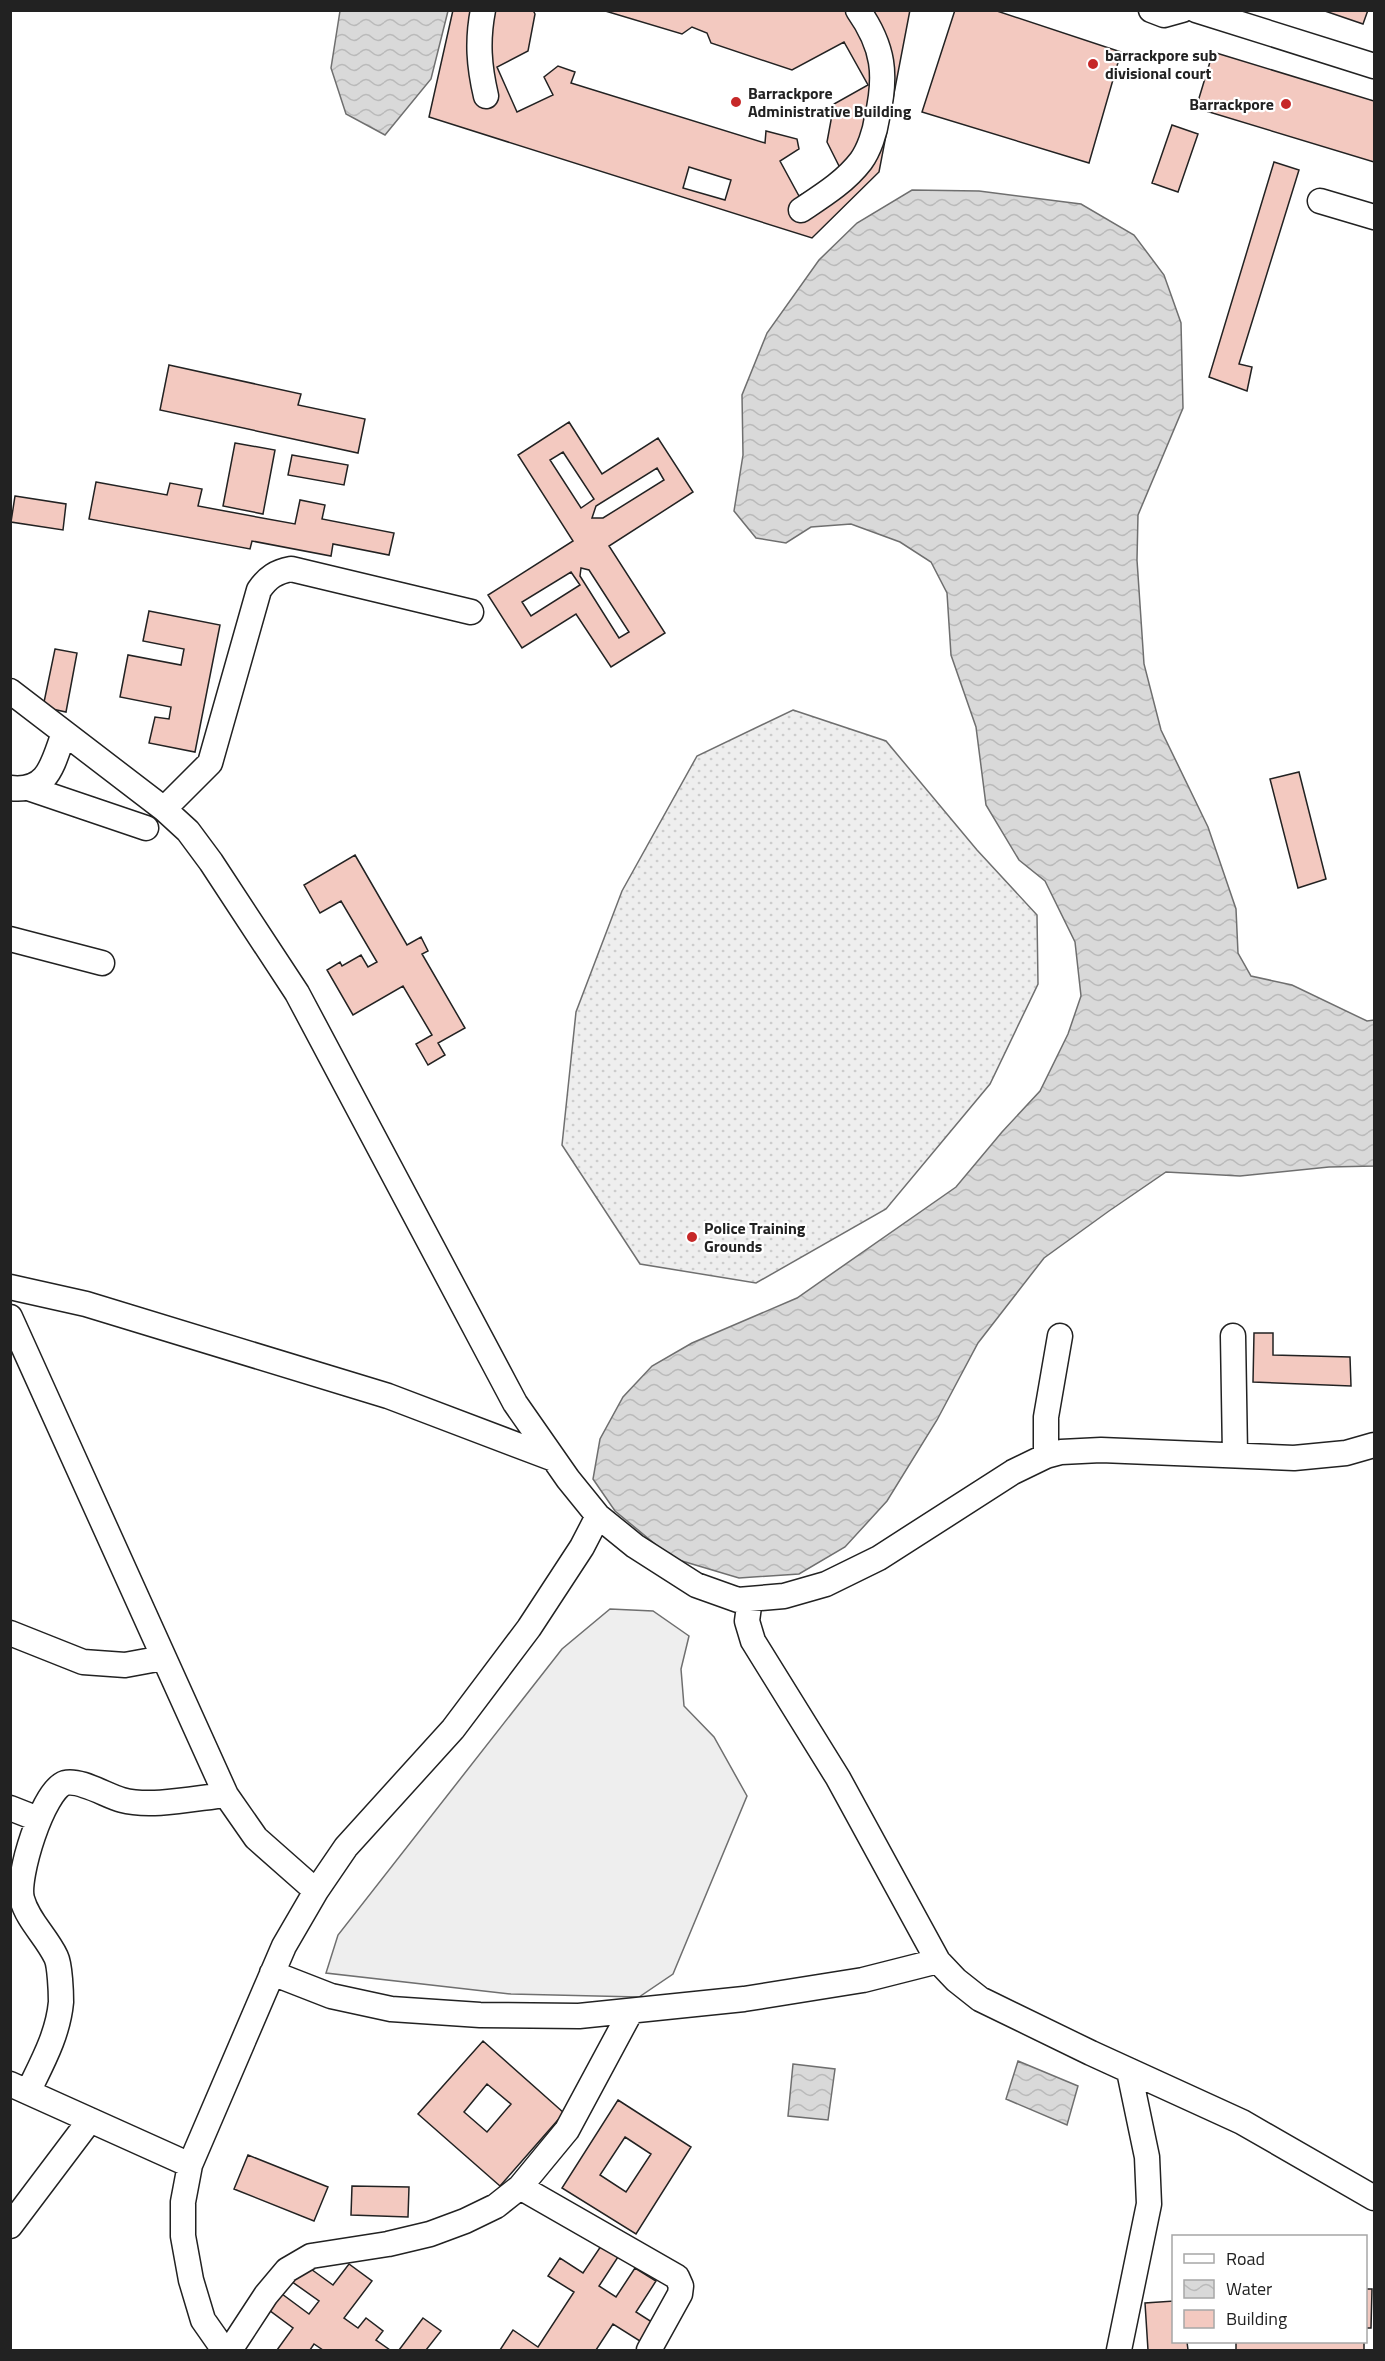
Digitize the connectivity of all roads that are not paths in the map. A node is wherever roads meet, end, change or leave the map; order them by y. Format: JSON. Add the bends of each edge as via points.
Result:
{"nodes":[{"id":1,"x":483,"y":10,"type":"edge"},
{"id":2,"x":858,"y":10,"type":"edge"},
{"id":3,"x":1151,"y":10,"type":"edge"},
{"id":4,"x":1195,"y":11,"type":"edge"},
{"id":5,"x":1374,"y":66,"type":"edge"},
{"id":6,"x":486,"y":96,"type":"dead end"},
{"id":7,"x":1320,"y":201,"type":"dead end"},
{"id":8,"x":801,"y":210,"type":"dead end"},
{"id":9,"x":1374,"y":217,"type":"edge"},
{"id":10,"x":471,"y":612,"type":"dead end"},
{"id":11,"x":10,"y":691,"type":"edge"},
{"id":12,"x":64,"y":733,"type":"junction"},
{"id":13,"x":19,"y":788,"type":"edge"},
{"id":14,"x":164,"y":809,"type":"junction"},
{"id":15,"x":146,"y":828,"type":"dead end"},
{"id":16,"x":10,"y":939,"type":"edge"},
{"id":17,"x":102,"y":963,"type":"dead end"},
{"id":18,"x":10,"y":1287,"type":"edge"},
{"id":19,"x":10,"y":1317,"type":"edge"},
{"id":20,"x":1060,"y":1336,"type":"dead end"},
{"id":21,"x":1233,"y":1336,"type":"dead end"},
{"id":22,"x":1374,"y":1445,"type":"edge"},
{"id":23,"x":1235,"y":1454,"type":"junction"},
{"id":24,"x":1046,"y":1456,"type":"junction"},
{"id":25,"x":554,"y":1460,"type":"junction"},
{"id":26,"x":598,"y":1516,"type":"junction"},
{"id":27,"x":750,"y":1599,"type":"junction"},
{"id":28,"x":10,"y":1633,"type":"edge"},
{"id":29,"x":163,"y":1658,"type":"junction"},
{"id":30,"x":226,"y":1795,"type":"junction"},
{"id":31,"x":10,"y":1808,"type":"edge"},
{"id":32,"x":38,"y":1819,"type":"junction"},
{"id":33,"x":316,"y":1891,"type":"junction"},
{"id":34,"x":938,"y":1961,"type":"junction"},
{"id":35,"x":272,"y":1973,"type":"junction"},
{"id":36,"x":631,"y":2011,"type":"junction"},
{"id":37,"x":1129,"y":2071,"type":"junction"},
{"id":38,"x":19,"y":2088,"type":"edge"},
{"id":39,"x":90,"y":2120,"type":"junction"},
{"id":40,"x":190,"y":2165,"type":"junction"},
{"id":41,"x":520,"y":2187,"type":"junction"},
{"id":42,"x":1374,"y":2198,"type":"edge"},
{"id":43,"x":10,"y":2226,"type":"edge"},
{"id":44,"x":224,"y":2350,"type":"edge"},
{"id":45,"x":231,"y":2350,"type":"edge"},
{"id":46,"x":649,"y":2350,"type":"edge"},
{"id":47,"x":1119,"y":2350,"type":"edge"}],
"edges":[{"from":1,"to":6,"type":"street","via":[[478,35]]},
{"from":2,"to":8,"type":"street","via":[[871,29],[883,62],[884,89],[875,130],[862,160],[839,184]]},
{"from":3,"to":4,"type":"street","via":[[1164,15]]},
{"from":4,"to":5,"type":"street"},
{"from":7,"to":9,"type":"street"},
{"from":10,"to":14,"type":"street","via":[[291,569],[276,573],[258,590],[210,763]]},
{"from":11,"to":12,"type":"street"},
{"from":12,"to":13,"type":"street","via":[[48,775],[37,784]]},
{"from":12,"to":14,"type":"street"},
{"from":13,"to":15,"type":"street"},
{"from":14,"to":25,"type":"street","via":[[188,831],[211,862],[297,993],[515,1403]]},
{"from":16,"to":17,"type":"street"},
{"from":18,"to":25,"type":"street","via":[[86,1304],[388,1396]]},
{"from":19,"to":29,"type":"street"},
{"from":20,"to":24,"type":"street","via":[[1046,1417]]},
{"from":21,"to":23,"type":"street"},
{"from":22,"to":23,"type":"street","via":[[1320,1457]]},
{"from":23,"to":24,"type":"street","via":[[1085,1450]]},
{"from":24,"to":27,"type":"street","via":[[1013,1472],[869,1564],[826,1584],[784,1596]]},
{"from":25,"to":26,"type":"street"},
{"from":26,"to":27,"type":"street","via":[[635,1546],[696,1585],[738,1600]]},
{"from":26,"to":33,"type":"street","via":[[529,1628],[453,1729],[346,1847]]},
{"from":27,"to":34,"type":"street","via":[[747,1622],[753,1641],[838,1778]]},
{"from":28,"to":29,"type":"street","via":[[83,1662],[125,1665]]},
{"from":29,"to":30,"type":"street"},
{"from":30,"to":32,"type":"street","via":[[123,1801],[67,1783],[54,1791]]},
{"from":30,"to":33,"type":"street","via":[[256,1838]]},
{"from":31,"to":32,"type":"street"},
{"from":32,"to":38,"type":"street","via":[[21,1895],[26,1912],[57,1959],[61,2002],[52,2042]]},
{"from":33,"to":35,"type":"street"},
{"from":34,"to":36,"type":"street","via":[[863,1980],[744,1999]]},
{"from":34,"to":37,"type":"street","via":[[980,1999]]},
{"from":35,"to":36,"type":"street","via":[[331,1996],[391,2009],[546,2016]]},
{"from":35,"to":40,"type":"street"},
{"from":36,"to":41,"type":"street","via":[[567,2130]]},
{"from":37,"to":42,"type":"street","via":[[1242,2122]]},
{"from":37,"to":47,"type":"street","via":[[1147,2157],[1149,2204]]},
{"from":38,"to":39,"type":"street"},
{"from":39,"to":40,"type":"street"},
{"from":39,"to":43,"type":"street"},
{"from":40,"to":44,"type":"street","via":[[183,2202],[183,2235],[191,2280],[203,2320]]},
{"from":41,"to":45,"type":"street","via":[[496,2206],[430,2234],[311,2256],[287,2270]]},
{"from":41,"to":46,"type":"street","via":[[677,2277],[680,2294]]}]}
